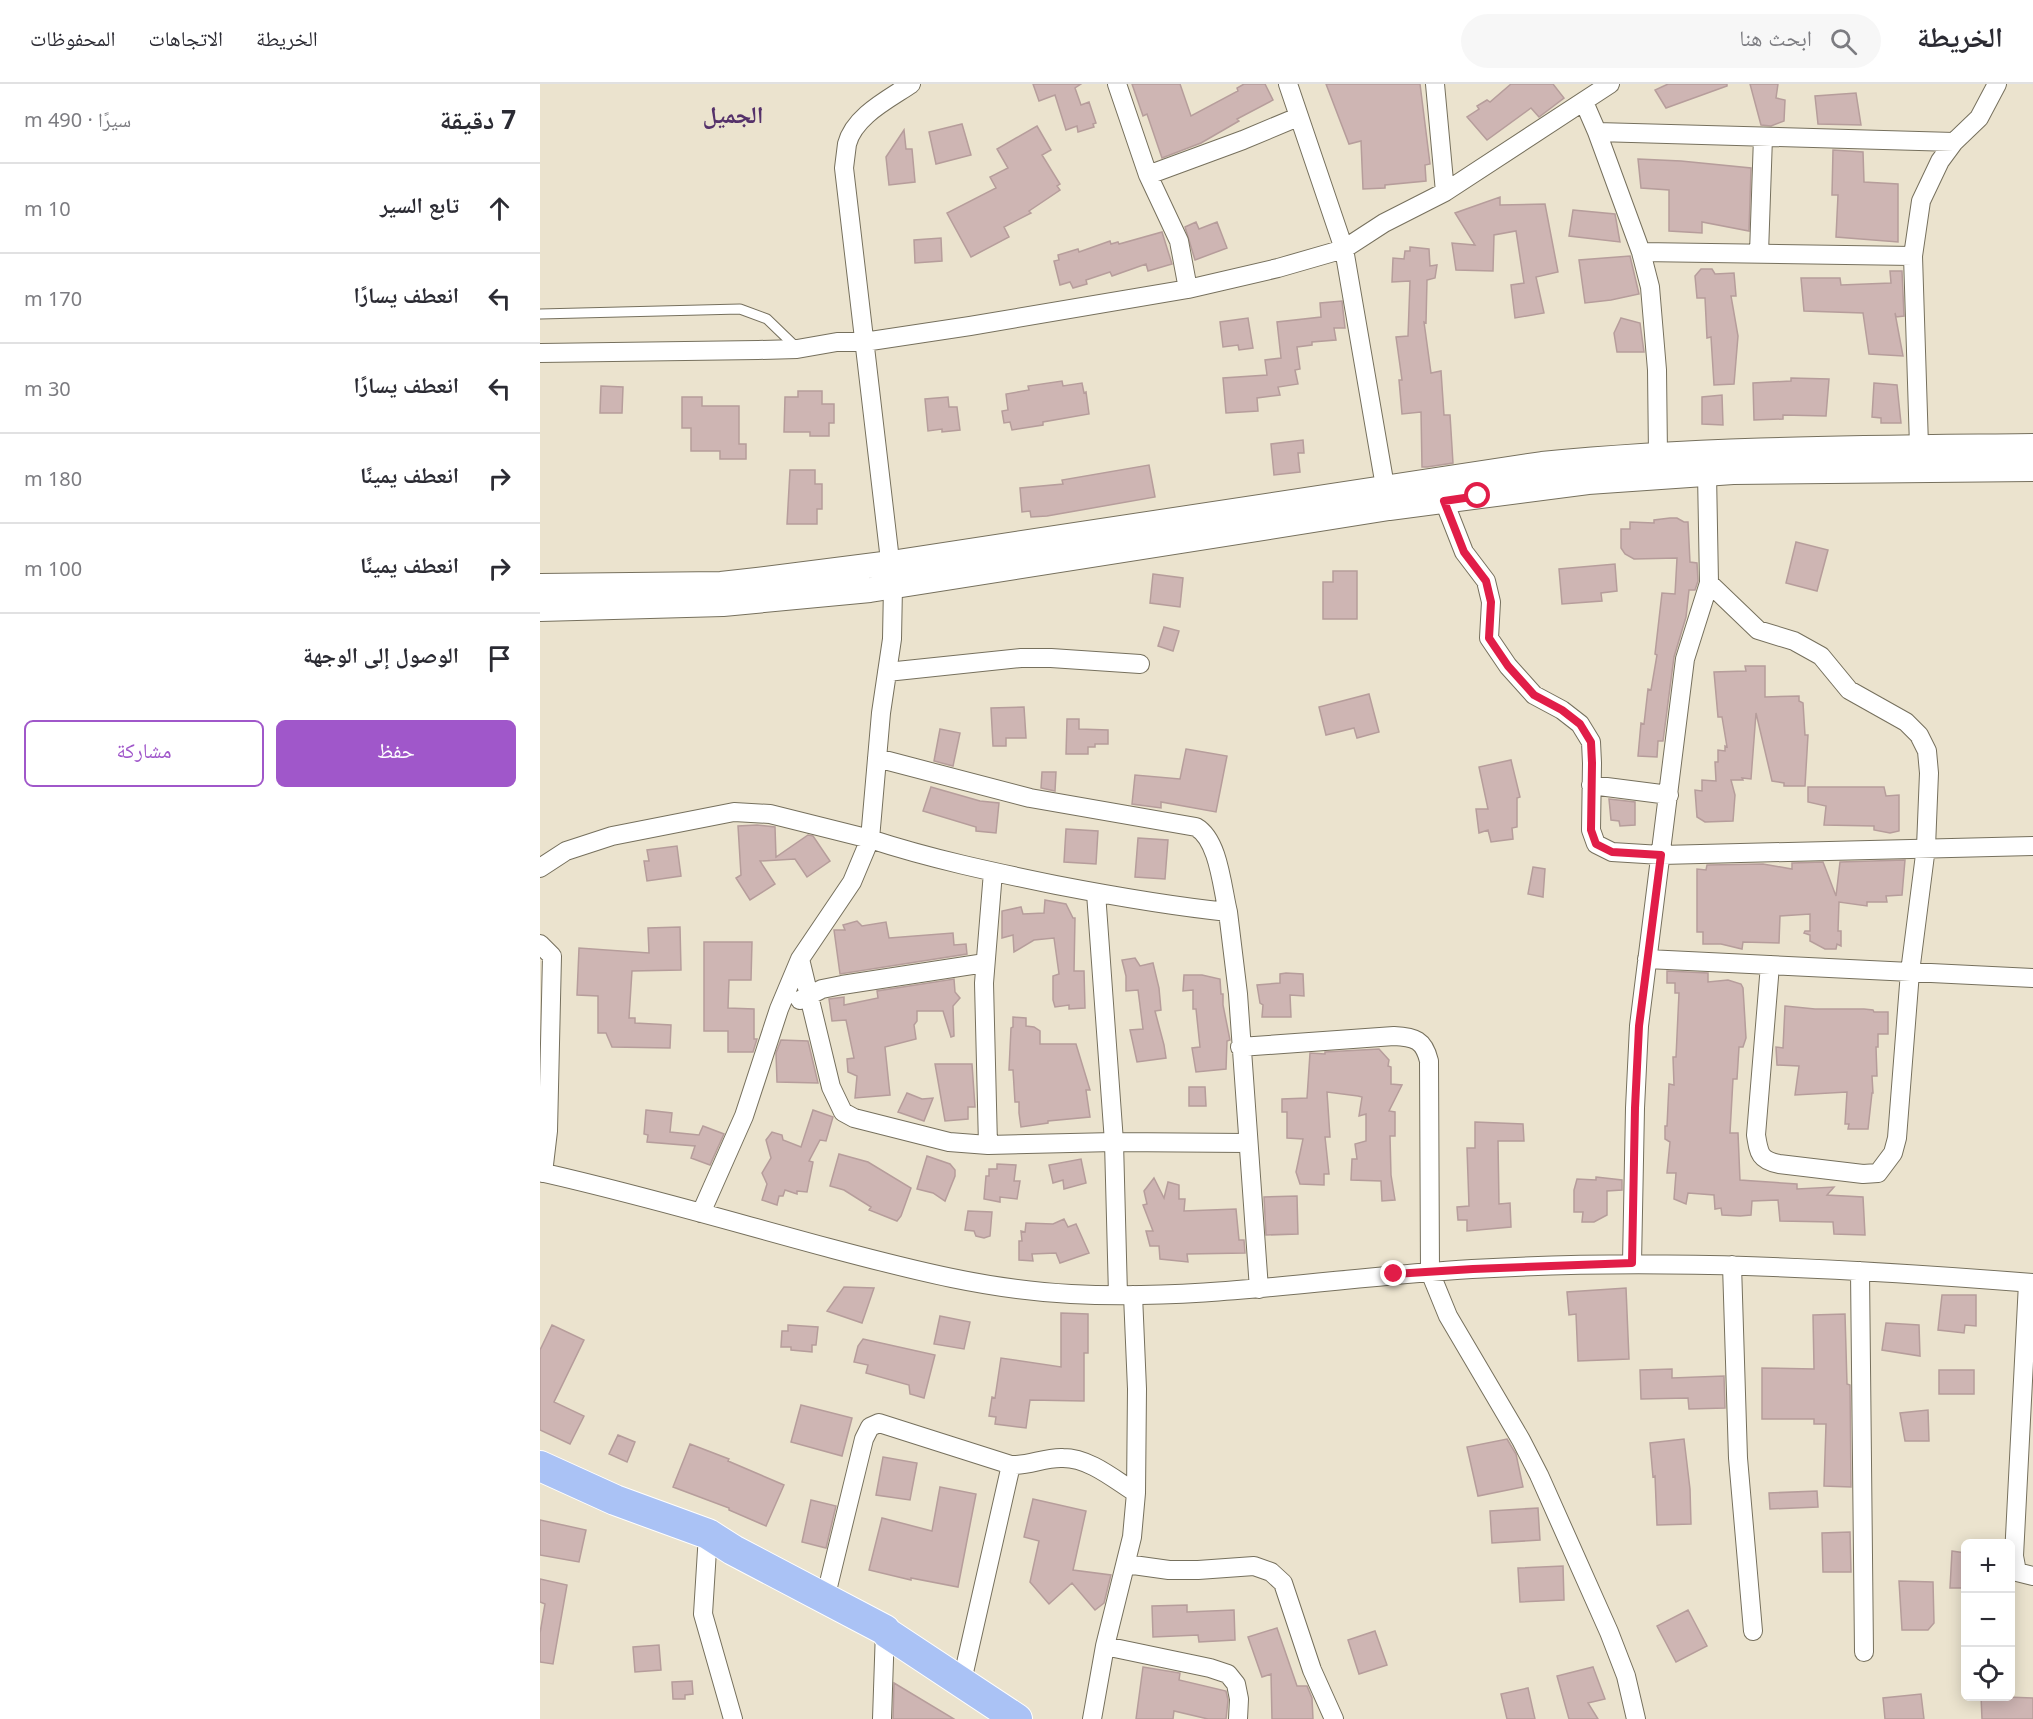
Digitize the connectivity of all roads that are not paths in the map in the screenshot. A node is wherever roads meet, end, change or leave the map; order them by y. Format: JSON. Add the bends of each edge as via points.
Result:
{"nodes":[{"id":1,"x":911,"y":84,"type":"edge"},
{"id":2,"x":1117,"y":84,"type":"edge"},
{"id":3,"x":1288,"y":84,"type":"edge"},
{"id":4,"x":1435,"y":84,"type":"edge"},
{"id":5,"x":1610,"y":84,"type":"edge"},
{"id":6,"x":1997,"y":84,"type":"edge"},
{"id":7,"x":1584,"y":102,"type":"junction"},
{"id":8,"x":1298,"y":117,"type":"junction"},
{"id":9,"x":1597,"y":132,"type":"junction"},
{"id":10,"x":1763,"y":136,"type":"junction"},
{"id":11,"x":1954,"y":142,"type":"junction"},
{"id":12,"x":1148,"y":175,"type":"junction"},
{"id":13,"x":1445,"y":192,"type":"junction"},
{"id":14,"x":1344,"y":249,"type":"junction"},
{"id":15,"x":1641,"y":252,"type":"junction"},
{"id":16,"x":1758,"y":253,"type":"junction"},
{"id":17,"x":1913,"y":256,"type":"junction"},
{"id":18,"x":1188,"y":289,"type":"junction"},
{"id":19,"x":540,"y":314,"type":"edge"},
{"id":20,"x":864,"y":342,"type":"junction"},
{"id":21,"x":797,"y":349,"type":"junction"},
{"id":22,"x":540,"y":353,"type":"edge"},
{"id":23,"x":1919,"y":446,"type":"junction"},
{"id":24,"x":2033,"y":446,"type":"edge"},
{"id":25,"x":1658,"y":455,"type":"junction"},
{"id":26,"x":2033,"y":469,"type":"edge"},
{"id":27,"x":1707,"y":473,"type":"junction"},
{"id":28,"x":1387,"y":498,"type":"junction"},
{"id":29,"x":1444,"y":501,"type":"junction"},
{"id":30,"x":892,"y":575,"type":"junction"},
{"id":31,"x":1708,"y":583,"type":"junction"},
{"id":32,"x":540,"y":586,"type":"edge"},
{"id":33,"x":540,"y":609,"type":"edge"},
{"id":34,"x":1140,"y":664,"type":"dead end"},
{"id":35,"x":887,"y":672,"type":"junction"},
{"id":36,"x":877,"y":758,"type":"junction"},
{"id":37,"x":1592,"y":785,"type":"junction"},
{"id":38,"x":1669,"y":795,"type":"junction"},
{"id":39,"x":870,"y":838,"type":"junction"},
{"id":40,"x":2033,"y":846,"type":"edge"},
{"id":41,"x":1926,"y":847,"type":"junction"},
{"id":42,"x":1661,"y":855,"type":"junction"},
{"id":43,"x":540,"y":868,"type":"edge"},
{"id":44,"x":993,"y":872,"type":"junction"},
{"id":45,"x":1096,"y":893,"type":"junction"},
{"id":46,"x":1227,"y":912,"type":"junction"},
{"id":47,"x":540,"y":944,"type":"edge"},
{"id":48,"x":800,"y":959,"type":"junction"},
{"id":49,"x":1647,"y":959,"type":"junction"},
{"id":50,"x":985,"y":963,"type":"junction"},
{"id":51,"x":1770,"y":965,"type":"junction"},
{"id":52,"x":1910,"y":972,"type":"junction"},
{"id":53,"x":2033,"y":978,"type":"edge"},
{"id":54,"x":809,"y":996,"type":"junction"},
{"id":55,"x":779,"y":1009,"type":"junction"},
{"id":56,"x":1240,"y":1047,"type":"junction"},
{"id":57,"x":1114,"y":1142,"type":"junction"},
{"id":58,"x":1247,"y":1143,"type":"junction"},
{"id":59,"x":988,"y":1145,"type":"junction"},
{"id":60,"x":541,"y":1173,"type":"edge"},
{"id":61,"x":701,"y":1213,"type":"junction"},
{"id":62,"x":1632,"y":1263,"type":"junction"},
{"id":63,"x":1732,"y":1265,"type":"junction"},
{"id":64,"x":1860,"y":1271,"type":"junction"},
{"id":65,"x":1430,"y":1272,"type":"junction"},
{"id":66,"x":2030,"y":1283,"type":"edge"},
{"id":67,"x":1258,"y":1289,"type":"junction"},
{"id":68,"x":1126,"y":1295,"type":"junction"},
{"id":69,"x":2026,"y":1432,"type":"edge"},
{"id":70,"x":1011,"y":1465,"type":"junction"},
{"id":71,"x":540,"y":1466,"type":"edge"},
{"id":72,"x":1136,"y":1494,"type":"junction"},
{"id":73,"x":708,"y":1534,"type":"junction"},
{"id":74,"x":1126,"y":1564,"type":"junction"},
{"id":75,"x":2033,"y":1576,"type":"edge"},
{"id":76,"x":825,"y":1599,"type":"junction"},
{"id":77,"x":885,"y":1630,"type":"junction"},
{"id":78,"x":1753,"y":1631,"type":"dead end"},
{"id":79,"x":1105,"y":1646,"type":"junction"},
{"id":80,"x":1864,"y":1652,"type":"dead end"},
{"id":81,"x":962,"y":1681,"type":"junction"},
{"id":82,"x":733,"y":1719,"type":"edge"},
{"id":83,"x":882,"y":1719,"type":"edge"},
{"id":84,"x":1017,"y":1719,"type":"edge"},
{"id":85,"x":1092,"y":1719,"type":"edge"},
{"id":86,"x":1238,"y":1719,"type":"edge"},
{"id":87,"x":1334,"y":1719,"type":"edge"},
{"id":88,"x":1636,"y":1719,"type":"edge"}],
"edges":[{"from":1,"to":20,"type":"street","via":[[872,111],[857,125],[848,142],[844,168]]},
{"from":2,"to":12,"type":"street"},
{"from":3,"to":8,"type":"street"},
{"from":4,"to":13,"type":"street"},
{"from":5,"to":7,"type":"street"},
{"from":6,"to":11,"type":"street","via":[[1979,118]]},
{"from":7,"to":9,"type":"street"},
{"from":7,"to":13,"type":"street"},
{"from":8,"to":12,"type":"street"},
{"from":8,"to":14,"type":"street"},
{"from":9,"to":10,"type":"street"},
{"from":9,"to":15,"type":"street"},
{"from":10,"to":11,"type":"street"},
{"from":10,"to":16,"type":"street"},
{"from":11,"to":17,"type":"street","via":[[1920,201]]},
{"from":12,"to":18,"type":"street","via":[[1179,241]]},
{"from":13,"to":14,"type":"street"},
{"from":14,"to":18,"type":"street"},
{"from":14,"to":28,"type":"street"},
{"from":15,"to":16,"type":"street"},
{"from":15,"to":25,"type":"street","via":[[1653,321]]},
{"from":16,"to":17,"type":"street"},
{"from":17,"to":23,"type":"street"},
{"from":18,"to":20,"type":"street"},
{"from":19,"to":21,"type":"lane","via":[[740,309],[767,319]]},
{"from":20,"to":21,"type":"street"},
{"from":20,"to":30,"type":"street"},
{"from":21,"to":22,"type":"street"},
{"from":23,"to":24,"type":"street"},
{"from":23,"to":25,"type":"street"},
{"from":25,"to":28,"type":"street","via":[[1542,464]]},
{"from":26,"to":27,"type":"street"},
{"from":27,"to":29,"type":"street","via":[[1588,482]]},
{"from":27,"to":31,"type":"street"},
{"from":28,"to":29,"type":"street"},
{"from":28,"to":30,"type":"street"},
{"from":29,"to":37,"type":"street","via":[[1464,552],[1486,581],[1491,602],[1489,638],[1534,695],[1580,724],[1591,742]]},
{"from":30,"to":32,"type":"street","via":[[721,584]]},
{"from":30,"to":33,"type":"street","via":[[723,604]]},
{"from":30,"to":35,"type":"street","via":[[894,618]]},
{"from":31,"to":38,"type":"street","via":[[1685,658]]},
{"from":31,"to":41,"type":"street","via":[[1758,630],[1794,641],[1821,656],[1849,690],[1906,722],[1918,735],[1927,751],[1929,773]]},
{"from":34,"to":35,"type":"street","via":[[1021,658]]},
{"from":35,"to":36,"type":"street"},
{"from":36,"to":39,"type":"street"},
{"from":36,"to":46,"type":"street","via":[[1030,798],[1196,827],[1203,831],[1215,852]]},
{"from":37,"to":38,"type":"street"},
{"from":37,"to":42,"type":"street","via":[[1591,830],[1596,844],[1612,852]]},
{"from":38,"to":42,"type":"street"},
{"from":39,"to":43,"type":"street","via":[[770,814],[734,812],[612,836],[566,851]]},
{"from":39,"to":44,"type":"street","via":[[919,855]]},
{"from":39,"to":48,"type":"street","via":[[852,882]]},
{"from":40,"to":41,"type":"street"},
{"from":41,"to":42,"type":"street"},
{"from":41,"to":52,"type":"street"},
{"from":42,"to":49,"type":"street"},
{"from":44,"to":45,"type":"street"},
{"from":44,"to":50,"type":"street"},
{"from":45,"to":46,"type":"street"},
{"from":45,"to":57,"type":"street"},
{"from":46,"to":56,"type":"street","via":[[1238,994]]},
{"from":47,"to":60,"type":"street","via":[[552,956],[548,1131]]},
{"from":48,"to":54,"type":"street"},
{"from":48,"to":55,"type":"street"},
{"from":49,"to":51,"type":"street"},
{"from":49,"to":62,"type":"street","via":[[1635,1096]]},
{"from":50,"to":54,"type":"street","via":[[842,985]]},
{"from":50,"to":59,"type":"street"},
{"from":51,"to":52,"type":"street"},
{"from":51,"to":52,"type":"street","via":[[1756,1135],[1758,1152],[1767,1161],[1863,1174],[1878,1173],[1893,1153],[1897,1138]]},
{"from":52,"to":53,"type":"street"},
{"from":54,"to":55,"type":"street"},
{"from":54,"to":59,"type":"street","via":[[831,1087],[843,1112],[929,1138]]},
{"from":55,"to":61,"type":"street","via":[[744,1116]]},
{"from":56,"to":58,"type":"street"},
{"from":56,"to":65,"type":"street","via":[[1394,1036],[1418,1041],[1425,1047],[1429,1061]]},
{"from":57,"to":58,"type":"street"},
{"from":57,"to":59,"type":"street"},
{"from":57,"to":68,"type":"street"},
{"from":58,"to":67,"type":"street"},
{"from":60,"to":61,"type":"street"},
{"from":61,"to":68,"type":"street","via":[[926,1274],[1002,1287]]},
{"from":62,"to":63,"type":"street"},
{"from":62,"to":65,"type":"street"},
{"from":63,"to":64,"type":"street"},
{"from":63,"to":78,"type":"street","via":[[1738,1458]]},
{"from":64,"to":66,"type":"street"},
{"from":64,"to":80,"type":"street"},
{"from":65,"to":67,"type":"street"},
{"from":65,"to":88,"type":"street","via":[[1448,1316],[1539,1475],[1609,1632],[1626,1676]]},
{"from":66,"to":69,"type":"street"},
{"from":67,"to":68,"type":"street"},
{"from":68,"to":72,"type":"street","via":[[1137,1389]]},
{"from":69,"to":75,"type":"street","via":[[2014,1565],[2017,1572]]},
{"from":70,"to":72,"type":"street","via":[[1077,1460]]},
{"from":70,"to":76,"type":"street","via":[[879,1423],[870,1427]]},
{"from":70,"to":81,"type":"street"},
{"from":71,"to":73,"type":"main road","via":[[615,1500]]},
{"from":72,"to":74,"type":"street"},
{"from":73,"to":76,"type":"main road"},
{"from":73,"to":82,"type":"street","via":[[703,1614]]},
{"from":74,"to":79,"type":"street"},
{"from":74,"to":87,"type":"street","via":[[1169,1570],[1254,1566],[1271,1572],[1283,1583],[1312,1670]]},
{"from":76,"to":77,"type":"main road"},
{"from":77,"to":81,"type":"main road"},
{"from":77,"to":83,"type":"street"},
{"from":79,"to":85,"type":"street"},
{"from":79,"to":86,"type":"street","via":[[1228,1674],[1236,1684]]},
{"from":81,"to":84,"type":"main road"}]}
